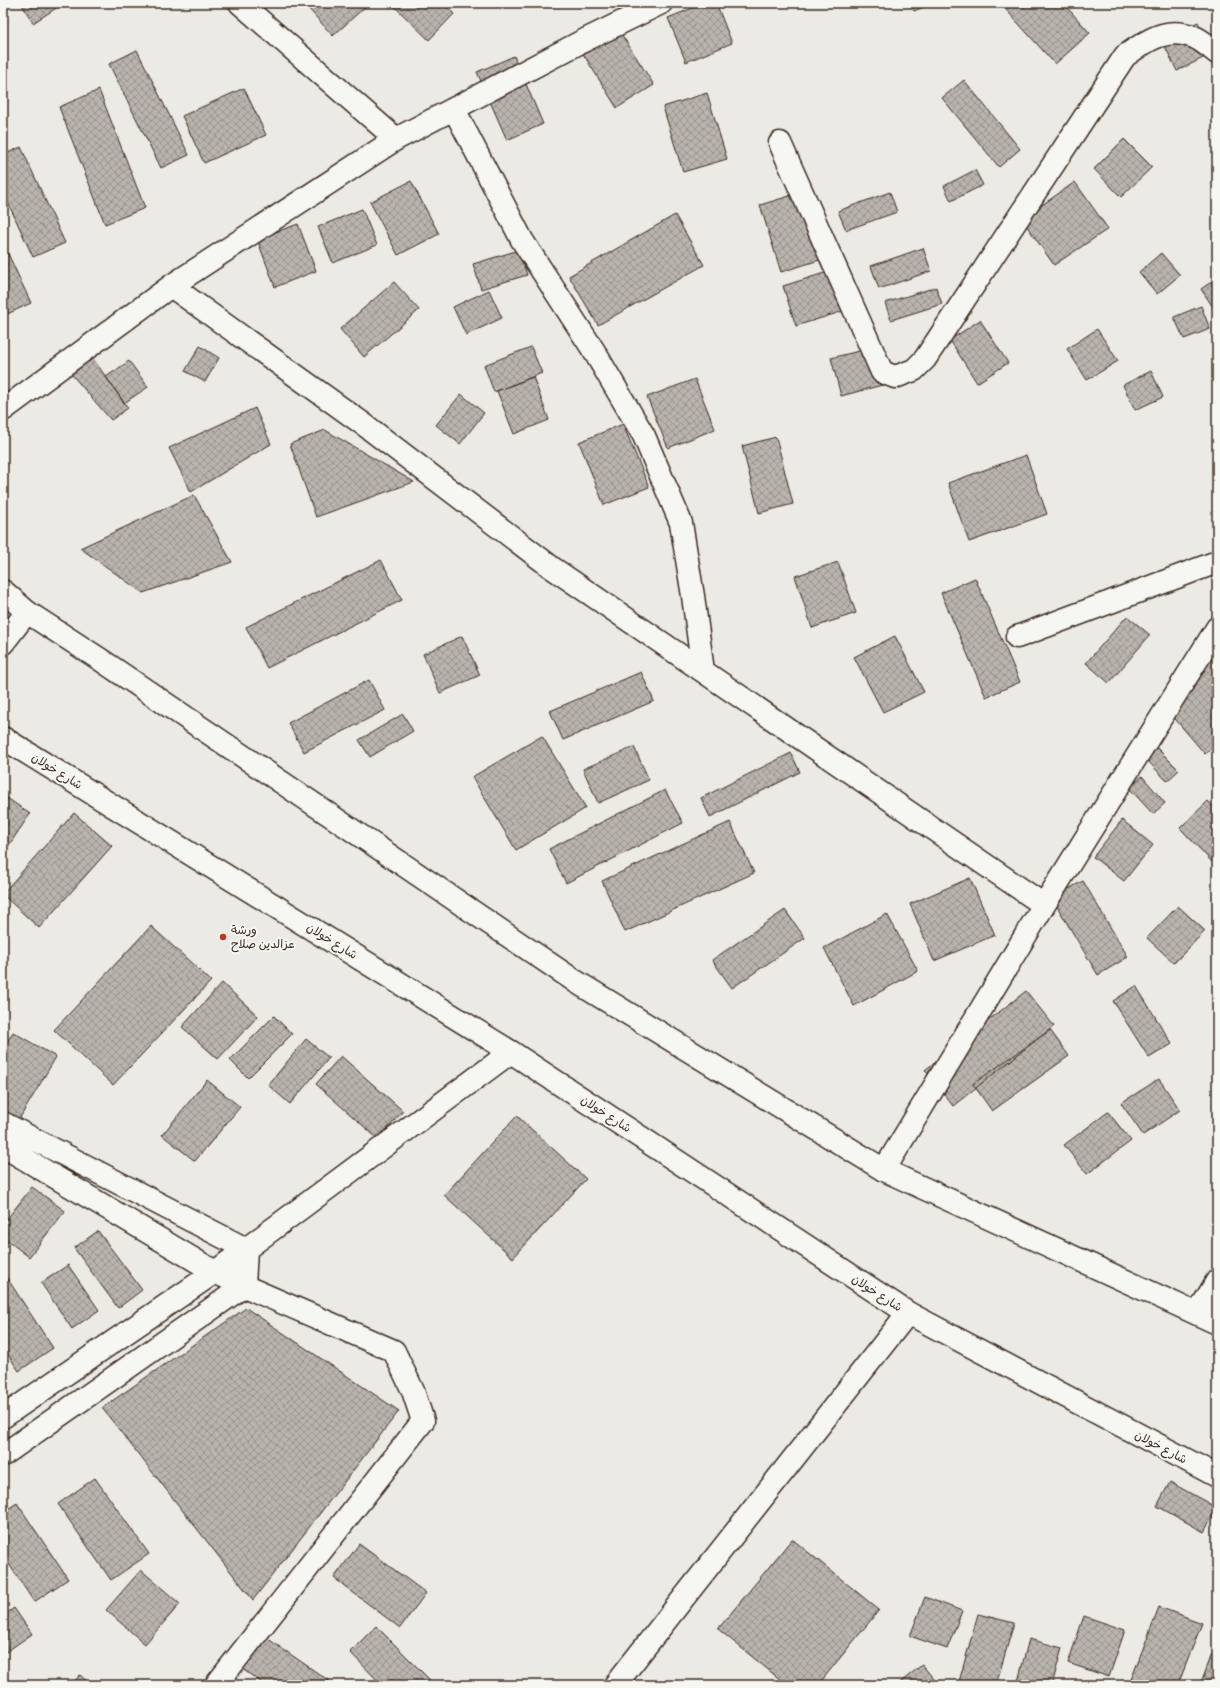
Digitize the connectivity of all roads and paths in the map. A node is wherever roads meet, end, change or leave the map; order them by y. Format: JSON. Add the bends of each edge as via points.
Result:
{"nodes":[{"id":1,"x":240,"y":3,"type":"edge"},
{"id":2,"x":661,"y":3,"type":"edge"},
{"id":3,"x":1217,"y":53,"type":"edge"},
{"id":4,"x":454,"y":109,"type":"junction"},
{"id":5,"x":396,"y":139,"type":"junction"},
{"id":6,"x":780,"y":143,"type":"dead end"},
{"id":7,"x":171,"y":286,"type":"junction"},
{"id":8,"x":3,"y":410,"type":"edge"},
{"id":9,"x":1217,"y":562,"type":"edge"},
{"id":10,"x":3,"y":592,"type":"edge"},
{"id":11,"x":27,"y":612,"type":"junction"},
{"id":12,"x":1217,"y":628,"type":"edge"},
{"id":13,"x":1017,"y":637,"type":"dead end"},
{"id":14,"x":3,"y":643,"type":"edge"},
{"id":15,"x":703,"y":671,"type":"junction"},
{"id":16,"x":3,"y":738,"type":"edge"},
{"id":17,"x":1044,"y":905,"type":"junction"},
{"id":18,"x":511,"y":1052,"type":"junction"},
{"id":19,"x":3,"y":1123,"type":"edge"},
{"id":20,"x":3,"y":1146,"type":"edge"},
{"id":21,"x":884,"y":1170,"type":"junction"},
{"id":22,"x":246,"y":1249,"type":"junction"},
{"id":23,"x":215,"y":1272,"type":"junction"},
{"id":24,"x":1217,"y":1281,"type":"edge"},
{"id":25,"x":244,"y":1286,"type":"junction"},
{"id":26,"x":908,"y":1313,"type":"junction"},
{"id":27,"x":1198,"y":1314,"type":"junction"},
{"id":28,"x":1217,"y":1323,"type":"edge"},
{"id":29,"x":3,"y":1417,"type":"edge"},
{"id":30,"x":3,"y":1455,"type":"edge"},
{"id":31,"x":1217,"y":1476,"type":"edge"},
{"id":32,"x":216,"y":1685,"type":"edge"},
{"id":33,"x":615,"y":1685,"type":"edge"}],
"edges":[{"from":1,"to":5,"type":"street"},
{"from":2,"to":4,"type":"street","via":[[578,43]]},
{"from":3,"to":6,"type":"street","via":[[1194,37],[1174,33],[1150,38],[1125,56],[925,359],[914,370],[895,377],[882,372]]},
{"from":4,"to":5,"type":"street"},
{"from":4,"to":15,"type":"street","via":[[522,240],[594,351],[644,436],[680,523]]},
{"from":5,"to":7,"type":"street"},
{"from":7,"to":8,"type":"street"},
{"from":7,"to":15,"type":"street","via":[[366,426],[551,567]]},
{"from":9,"to":13,"type":"street"},
{"from":10,"to":11,"type":"street"},
{"from":11,"to":14,"type":"street"},
{"from":11,"to":21,"type":"street","via":[[102,660],[575,981]]},
{"from":12,"to":17,"type":"street"},
{"from":15,"to":17,"type":"street"},
{"from":16,"to":18,"type":"street","name":"شارع خولان"},
{"from":17,"to":21,"type":"street"},
{"from":18,"to":22,"type":"street"},
{"from":18,"to":26,"type":"street","name":"شارع خولان"},
{"from":19,"to":22,"type":"street"},
{"from":20,"to":23,"type":"street"},
{"from":21,"to":27,"type":"street"},
{"from":22,"to":23,"type":"street"},
{"from":22,"to":25,"type":"street"},
{"from":23,"to":25,"type":"street"},
{"from":23,"to":29,"type":"street"},
{"from":24,"to":27,"type":"street"},
{"from":25,"to":30,"type":"street"},
{"from":25,"to":32,"type":"street","via":[[394,1351],[413,1390],[423,1421]]},
{"from":26,"to":31,"type":"street","name":"شارع خولان"},
{"from":26,"to":33,"type":"street"},
{"from":27,"to":28,"type":"street"}]}
